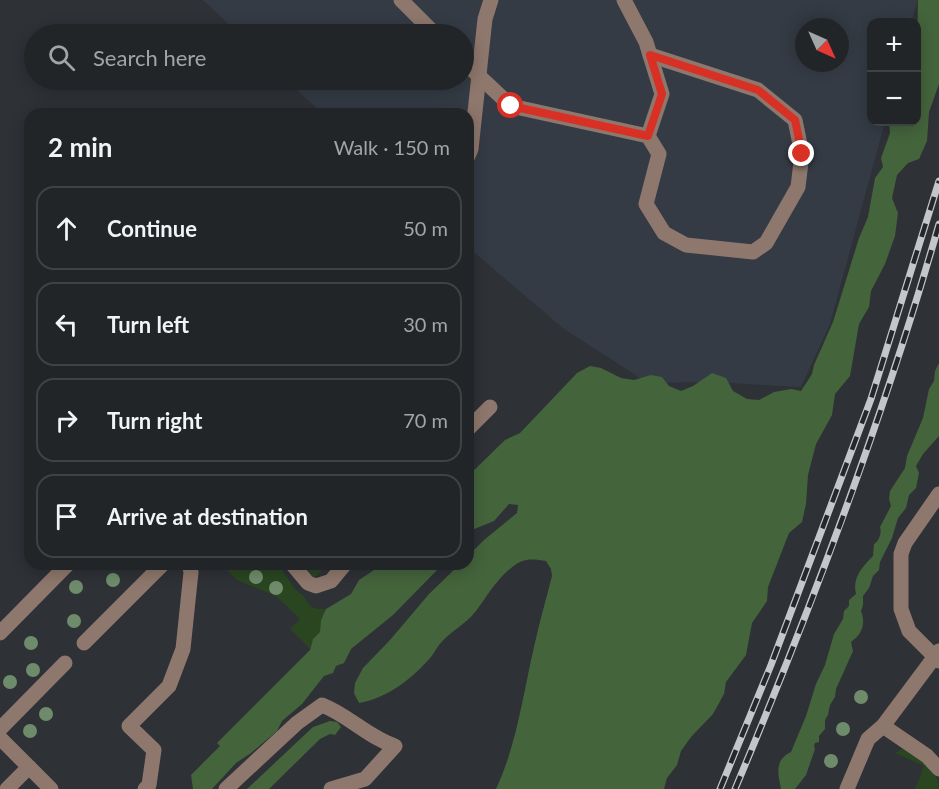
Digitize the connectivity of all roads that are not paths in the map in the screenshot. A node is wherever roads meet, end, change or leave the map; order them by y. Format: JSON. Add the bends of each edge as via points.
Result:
{"nodes":[{"id":1,"x":401,"y":0,"type":"edge"},
{"id":2,"x":491,"y":0,"type":"edge"},
{"id":3,"x":624,"y":0,"type":"edge"},
{"id":4,"x":425,"y":24,"type":"edge"},
{"id":5,"x":650,"y":55,"type":"junction"},
{"id":6,"x":474,"y":72,"type":"edge"},
{"id":7,"x":479,"y":77,"type":"junction"},
{"id":8,"x":474,"y":122,"type":"edge"},
{"id":9,"x":648,"y":136,"type":"junction"},
{"id":10,"x":490,"y":407,"type":"dead end"},
{"id":11,"x":474,"y":423,"type":"edge"},
{"id":12,"x":939,"y":494,"type":"edge"},
{"id":13,"x":62,"y":570,"type":"edge"},
{"id":14,"x":157,"y":570,"type":"edge"},
{"id":15,"x":190,"y":570,"type":"edge"},
{"id":16,"x":297,"y":570,"type":"edge"},
{"id":17,"x":340,"y":570,"type":"edge"},
{"id":18,"x":0,"y":633,"type":"edge"},
{"id":19,"x":84,"y":643,"type":"dead end"},
{"id":20,"x":938,"y":656,"type":"edge"},
{"id":21,"x":65,"y":663,"type":"dead end"},
{"id":22,"x":883,"y":726,"type":"junction"},
{"id":23,"x":0,"y":729,"type":"edge"},
{"id":24,"x":0,"y":738,"type":"edge"},
{"id":25,"x":29,"y":767,"type":"junction"},
{"id":26,"x":939,"y":769,"type":"edge"},
{"id":27,"x":7,"y":789,"type":"edge"},
{"id":28,"x":51,"y":789,"type":"edge"},
{"id":29,"x":145,"y":789,"type":"edge"},
{"id":30,"x":226,"y":789,"type":"edge"},
{"id":31,"x":332,"y":789,"type":"edge"},
{"id":32,"x":847,"y":789,"type":"edge"}],
"edges":[{"from":1,"to":4,"type":"street"},
{"from":2,"to":7,"type":"street","via":[[485,19]]},
{"from":3,"to":5,"type":"street"},
{"from":5,"to":9,"type":"street","via":[[662,94]]},
{"from":5,"to":9,"type":"street","via":[[758,90],[795,120],[802,154],[798,187],[766,243],[753,252],[686,245],[664,233],[646,204],[659,154]]},
{"from":6,"to":7,"type":"street"},
{"from":7,"to":8,"type":"street"},
{"from":7,"to":9,"type":"street","via":[[511,106]]},
{"from":10,"to":11,"type":"street"},
{"from":12,"to":20,"type":"street","via":[[901,554],[902,609],[909,631]]},
{"from":13,"to":18,"type":"street"},
{"from":14,"to":19,"type":"street"},
{"from":15,"to":29,"type":"street","via":[[183,649],[169,686],[129,726],[154,750]]},
{"from":16,"to":17,"type":"street","via":[[316,586],[331,581]]},
{"from":20,"to":22,"type":"street"},
{"from":21,"to":23,"type":"street"},
{"from":22,"to":26,"type":"street","via":[[927,756]]},
{"from":22,"to":32,"type":"street","via":[[868,740]]},
{"from":24,"to":25,"type":"street"},
{"from":25,"to":27,"type":"street"},
{"from":25,"to":28,"type":"street"},
{"from":30,"to":31,"type":"street","via":[[322,705],[395,746],[365,779]]}]}
